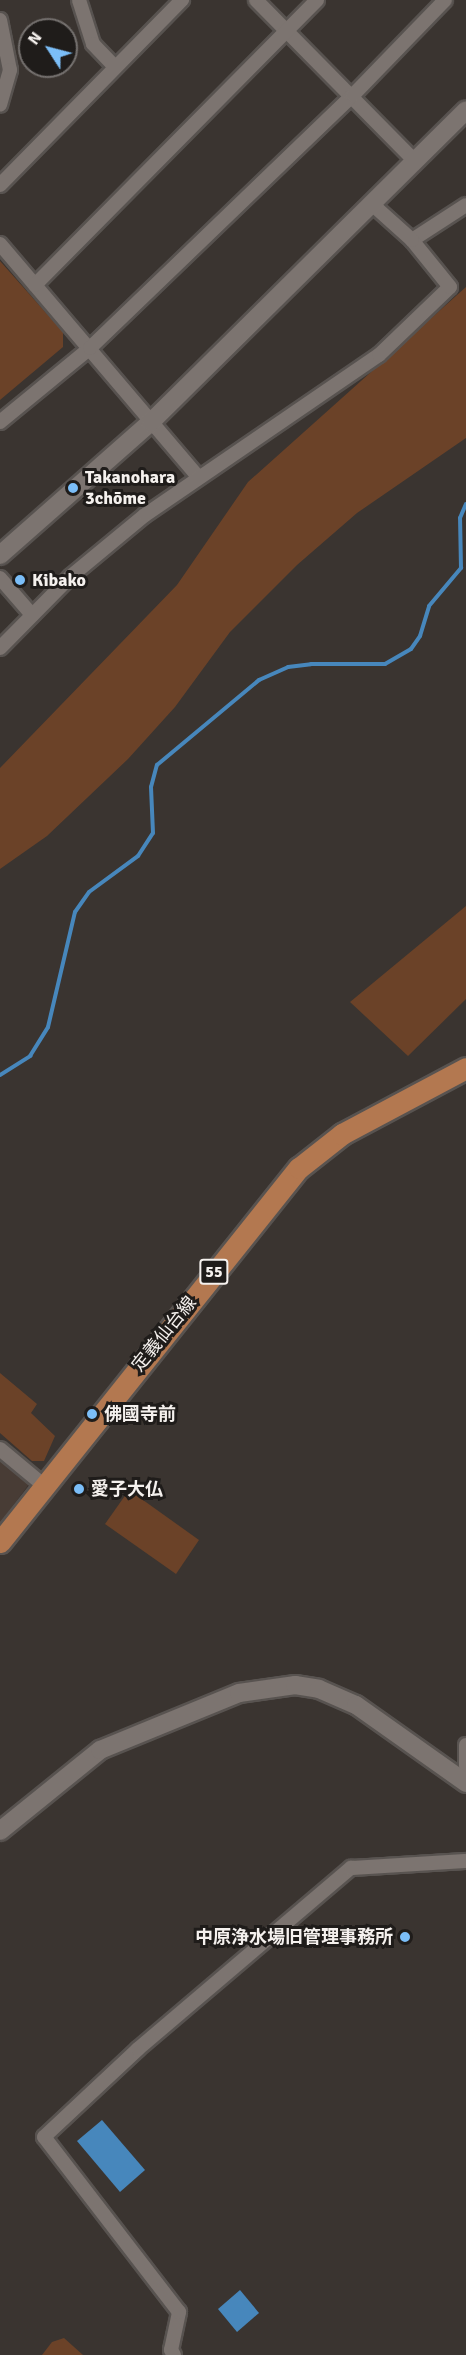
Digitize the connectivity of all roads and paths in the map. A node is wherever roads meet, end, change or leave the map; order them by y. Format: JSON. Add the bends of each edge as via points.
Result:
{"nodes":[{"id":1,"x":79,"y":0,"type":"edge"},
{"id":2,"x":182,"y":0,"type":"edge"},
{"id":3,"x":256,"y":0,"type":"edge"},
{"id":4,"x":317,"y":0,"type":"edge"},
{"id":5,"x":445,"y":0,"type":"edge"},
{"id":6,"x":0,"y":20,"type":"edge"},
{"id":7,"x":287,"y":32,"type":"junction"},
{"id":8,"x":115,"y":67,"type":"junction"},
{"id":9,"x":353,"y":95,"type":"junction"},
{"id":10,"x":0,"y":105,"type":"edge"},
{"id":11,"x":466,"y":110,"type":"edge"},
{"id":12,"x":415,"y":161,"type":"junction"},
{"id":13,"x":0,"y":185,"type":"edge"},
{"id":14,"x":373,"y":205,"type":"junction"},
{"id":15,"x":466,"y":205,"type":"edge"},
{"id":16,"x":412,"y":240,"type":"junction"},
{"id":17,"x":0,"y":244,"type":"edge"},
{"id":18,"x":35,"y":285,"type":"junction"},
{"id":19,"x":90,"y":348,"type":"junction"},
{"id":20,"x":0,"y":422,"type":"edge"},
{"id":21,"x":151,"y":422,"type":"junction"},
{"id":22,"x":198,"y":477,"type":"junction"},
{"id":23,"x":0,"y":555,"type":"edge"},
{"id":24,"x":0,"y":578,"type":"edge"},
{"id":25,"x":32,"y":615,"type":"junction"},
{"id":26,"x":0,"y":648,"type":"edge"},
{"id":27,"x":466,"y":1068,"type":"edge"},
{"id":28,"x":0,"y":1449,"type":"edge"},
{"id":29,"x":42,"y":1485,"type":"junction"},
{"id":30,"x":0,"y":1542,"type":"edge"},
{"id":31,"x":466,"y":1745,"type":"edge"},
{"id":32,"x":466,"y":1766,"type":"edge"},
{"id":33,"x":466,"y":1783,"type":"edge"},
{"id":34,"x":0,"y":1831,"type":"edge"},
{"id":35,"x":466,"y":1861,"type":"edge"},
{"id":36,"x":174,"y":2355,"type":"edge"}],
"edges":[{"from":1,"to":8,"type":"street","via":[[93,44]]},
{"from":2,"to":8,"type":"street"},
{"from":3,"to":7,"type":"street"},
{"from":4,"to":7,"type":"street"},
{"from":5,"to":9,"type":"street"},
{"from":6,"to":10,"type":"street","via":[[9,70]]},
{"from":7,"to":9,"type":"street"},
{"from":7,"to":18,"type":"street"},
{"from":8,"to":13,"type":"street"},
{"from":9,"to":12,"type":"street"},
{"from":9,"to":19,"type":"street"},
{"from":11,"to":12,"type":"street"},
{"from":12,"to":14,"type":"street"},
{"from":14,"to":16,"type":"street"},
{"from":14,"to":21,"type":"street"},
{"from":15,"to":16,"type":"street"},
{"from":16,"to":22,"type":"street","via":[[450,287],[380,355]]},
{"from":17,"to":18,"type":"street"},
{"from":18,"to":19,"type":"street"},
{"from":19,"to":20,"type":"street"},
{"from":19,"to":21,"type":"street"},
{"from":21,"to":22,"type":"street"},
{"from":21,"to":23,"type":"street"},
{"from":22,"to":25,"type":"street","via":[[70,577]]},
{"from":24,"to":25,"type":"street"},
{"from":25,"to":26,"type":"street"},
{"from":27,"to":29,"type":"main road","name":"定義仙台線","number":"55","via":[[342,1134],[299,1168]]},
{"from":28,"to":29,"type":"street"},
{"from":29,"to":30,"type":"main road","name":"定義仙台線","number":"55"},
{"from":31,"to":32,"type":"street"},
{"from":33,"to":34,"type":"street","via":[[356,1705],[319,1689],[278,1686],[238,1693],[100,1750]]},
{"from":35,"to":36,"type":"street","via":[[351,1868],[138,2049],[45,2137],[179,2312],[171,2350]]}]}
